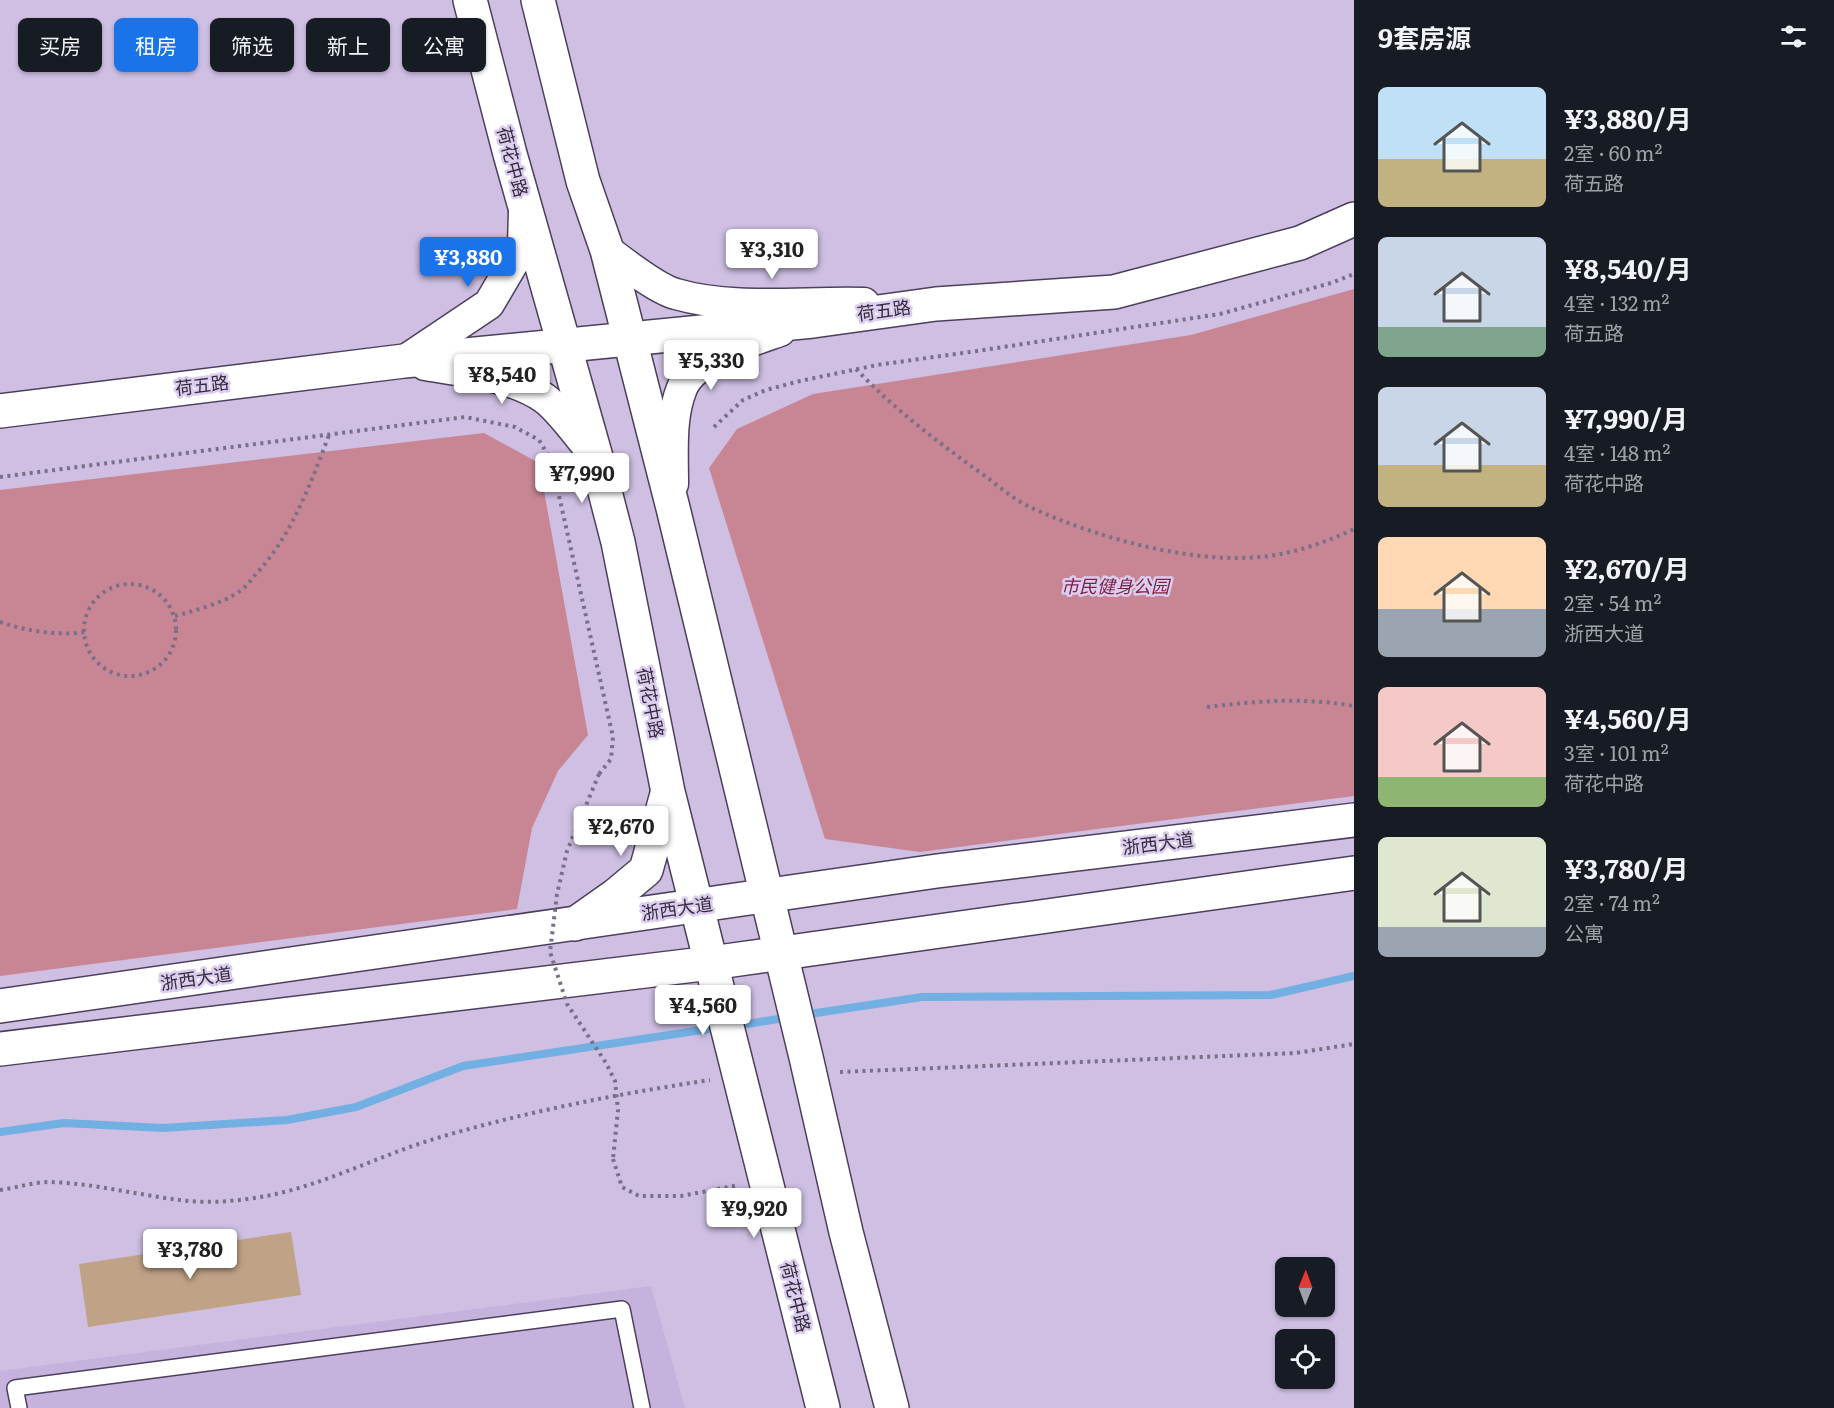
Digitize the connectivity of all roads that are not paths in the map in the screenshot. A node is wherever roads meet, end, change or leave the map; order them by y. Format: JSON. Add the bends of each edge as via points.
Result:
{"nodes":[{"id":1,"x":470,"y":0,"type":"edge"},
{"id":2,"x":538,"y":0,"type":"edge"},
{"id":3,"x":524,"y":204,"type":"junction"},
{"id":4,"x":1354,"y":219,"type":"edge"},
{"id":5,"x":607,"y":250,"type":"junction"},
{"id":6,"x":936,"y":304,"type":"junction"},
{"id":7,"x":813,"y":321,"type":"junction"},
{"id":8,"x":630,"y":339,"type":"junction"},
{"id":9,"x":564,"y":345,"type":"junction"},
{"id":10,"x":405,"y":361,"type":"junction"},
{"id":11,"x":0,"y":411,"type":"edge"},
{"id":12,"x":596,"y":456,"type":"junction"},
{"id":13,"x":673,"y":508,"type":"junction"},
{"id":14,"x":668,"y":792,"type":"junction"},
{"id":15,"x":1354,"y":820,"type":"edge"},
{"id":16,"x":1354,"y":873,"type":"edge"},
{"id":17,"x":767,"y":896,"type":"junction"},
{"id":18,"x":697,"y":906,"type":"junction"},
{"id":19,"x":575,"y":924,"type":"junction"},
{"id":20,"x":781,"y":952,"type":"junction"},
{"id":21,"x":711,"y":963,"type":"junction"},
{"id":22,"x":0,"y":1006,"type":"edge"},
{"id":23,"x":0,"y":1049,"type":"edge"},
{"id":24,"x":19,"y":1408,"type":"edge"},
{"id":25,"x":642,"y":1408,"type":"edge"},
{"id":26,"x":823,"y":1408,"type":"edge"},
{"id":27,"x":892,"y":1408,"type":"edge"}],
"edges":[{"from":1,"to":3,"type":"main road","name":"荷花中路"},
{"from":2,"to":5,"type":"main road","via":[[583,181]]},
{"from":3,"to":9,"type":"main road","name":"荷花中路"},
{"from":3,"to":10,"type":"street","via":[[523,246],[489,303]]},
{"from":4,"to":6,"type":"main road","name":"荷五路","via":[[1300,243],[1114,292]]},
{"from":5,"to":6,"type":"street","via":[[637,273],[675,294],[714,301]]},
{"from":5,"to":8,"type":"main road"},
{"from":6,"to":7,"type":"main road","name":"荷五路"},
{"from":7,"to":8,"type":"main road","name":"荷五路"},
{"from":7,"to":13,"type":"street","via":[[716,356],[683,386],[675,413]]},
{"from":8,"to":9,"type":"main road","name":"荷五路"},
{"from":8,"to":13,"type":"main road"},
{"from":9,"to":10,"type":"main road","name":"荷五路"},
{"from":9,"to":12,"type":"main road","name":"荷花中路"},
{"from":10,"to":11,"type":"main road","name":"荷五路"},
{"from":10,"to":12,"type":"street","name":"荷五路","via":[[494,377],[527,390],[544,399]]},
{"from":12,"to":14,"type":"main road","name":"荷花中路","via":[[618,542]]},
{"from":13,"to":17,"type":"main road"},
{"from":14,"to":18,"type":"main road","name":"荷花中路"},
{"from":14,"to":19,"type":"main road","via":[[646,870]]},
{"from":15,"to":17,"type":"main road","name":"浙西大道"},
{"from":16,"to":20,"type":"main road"},
{"from":17,"to":18,"type":"main road","name":"浙西大道"},
{"from":17,"to":20,"type":"main road"},
{"from":18,"to":19,"type":"main road","name":"浙西大道"},
{"from":18,"to":21,"type":"main road","name":"荷花中路"},
{"from":19,"to":22,"type":"main road","name":"浙西大道"},
{"from":20,"to":21,"type":"main road"},
{"from":20,"to":27,"type":"main road","via":[[846,1232]]},
{"from":21,"to":23,"type":"main road"},
{"from":21,"to":26,"type":"main road","name":"荷花中路"},
{"from":24,"to":25,"type":"lane","via":[[15,1388],[622,1309]]}]}
